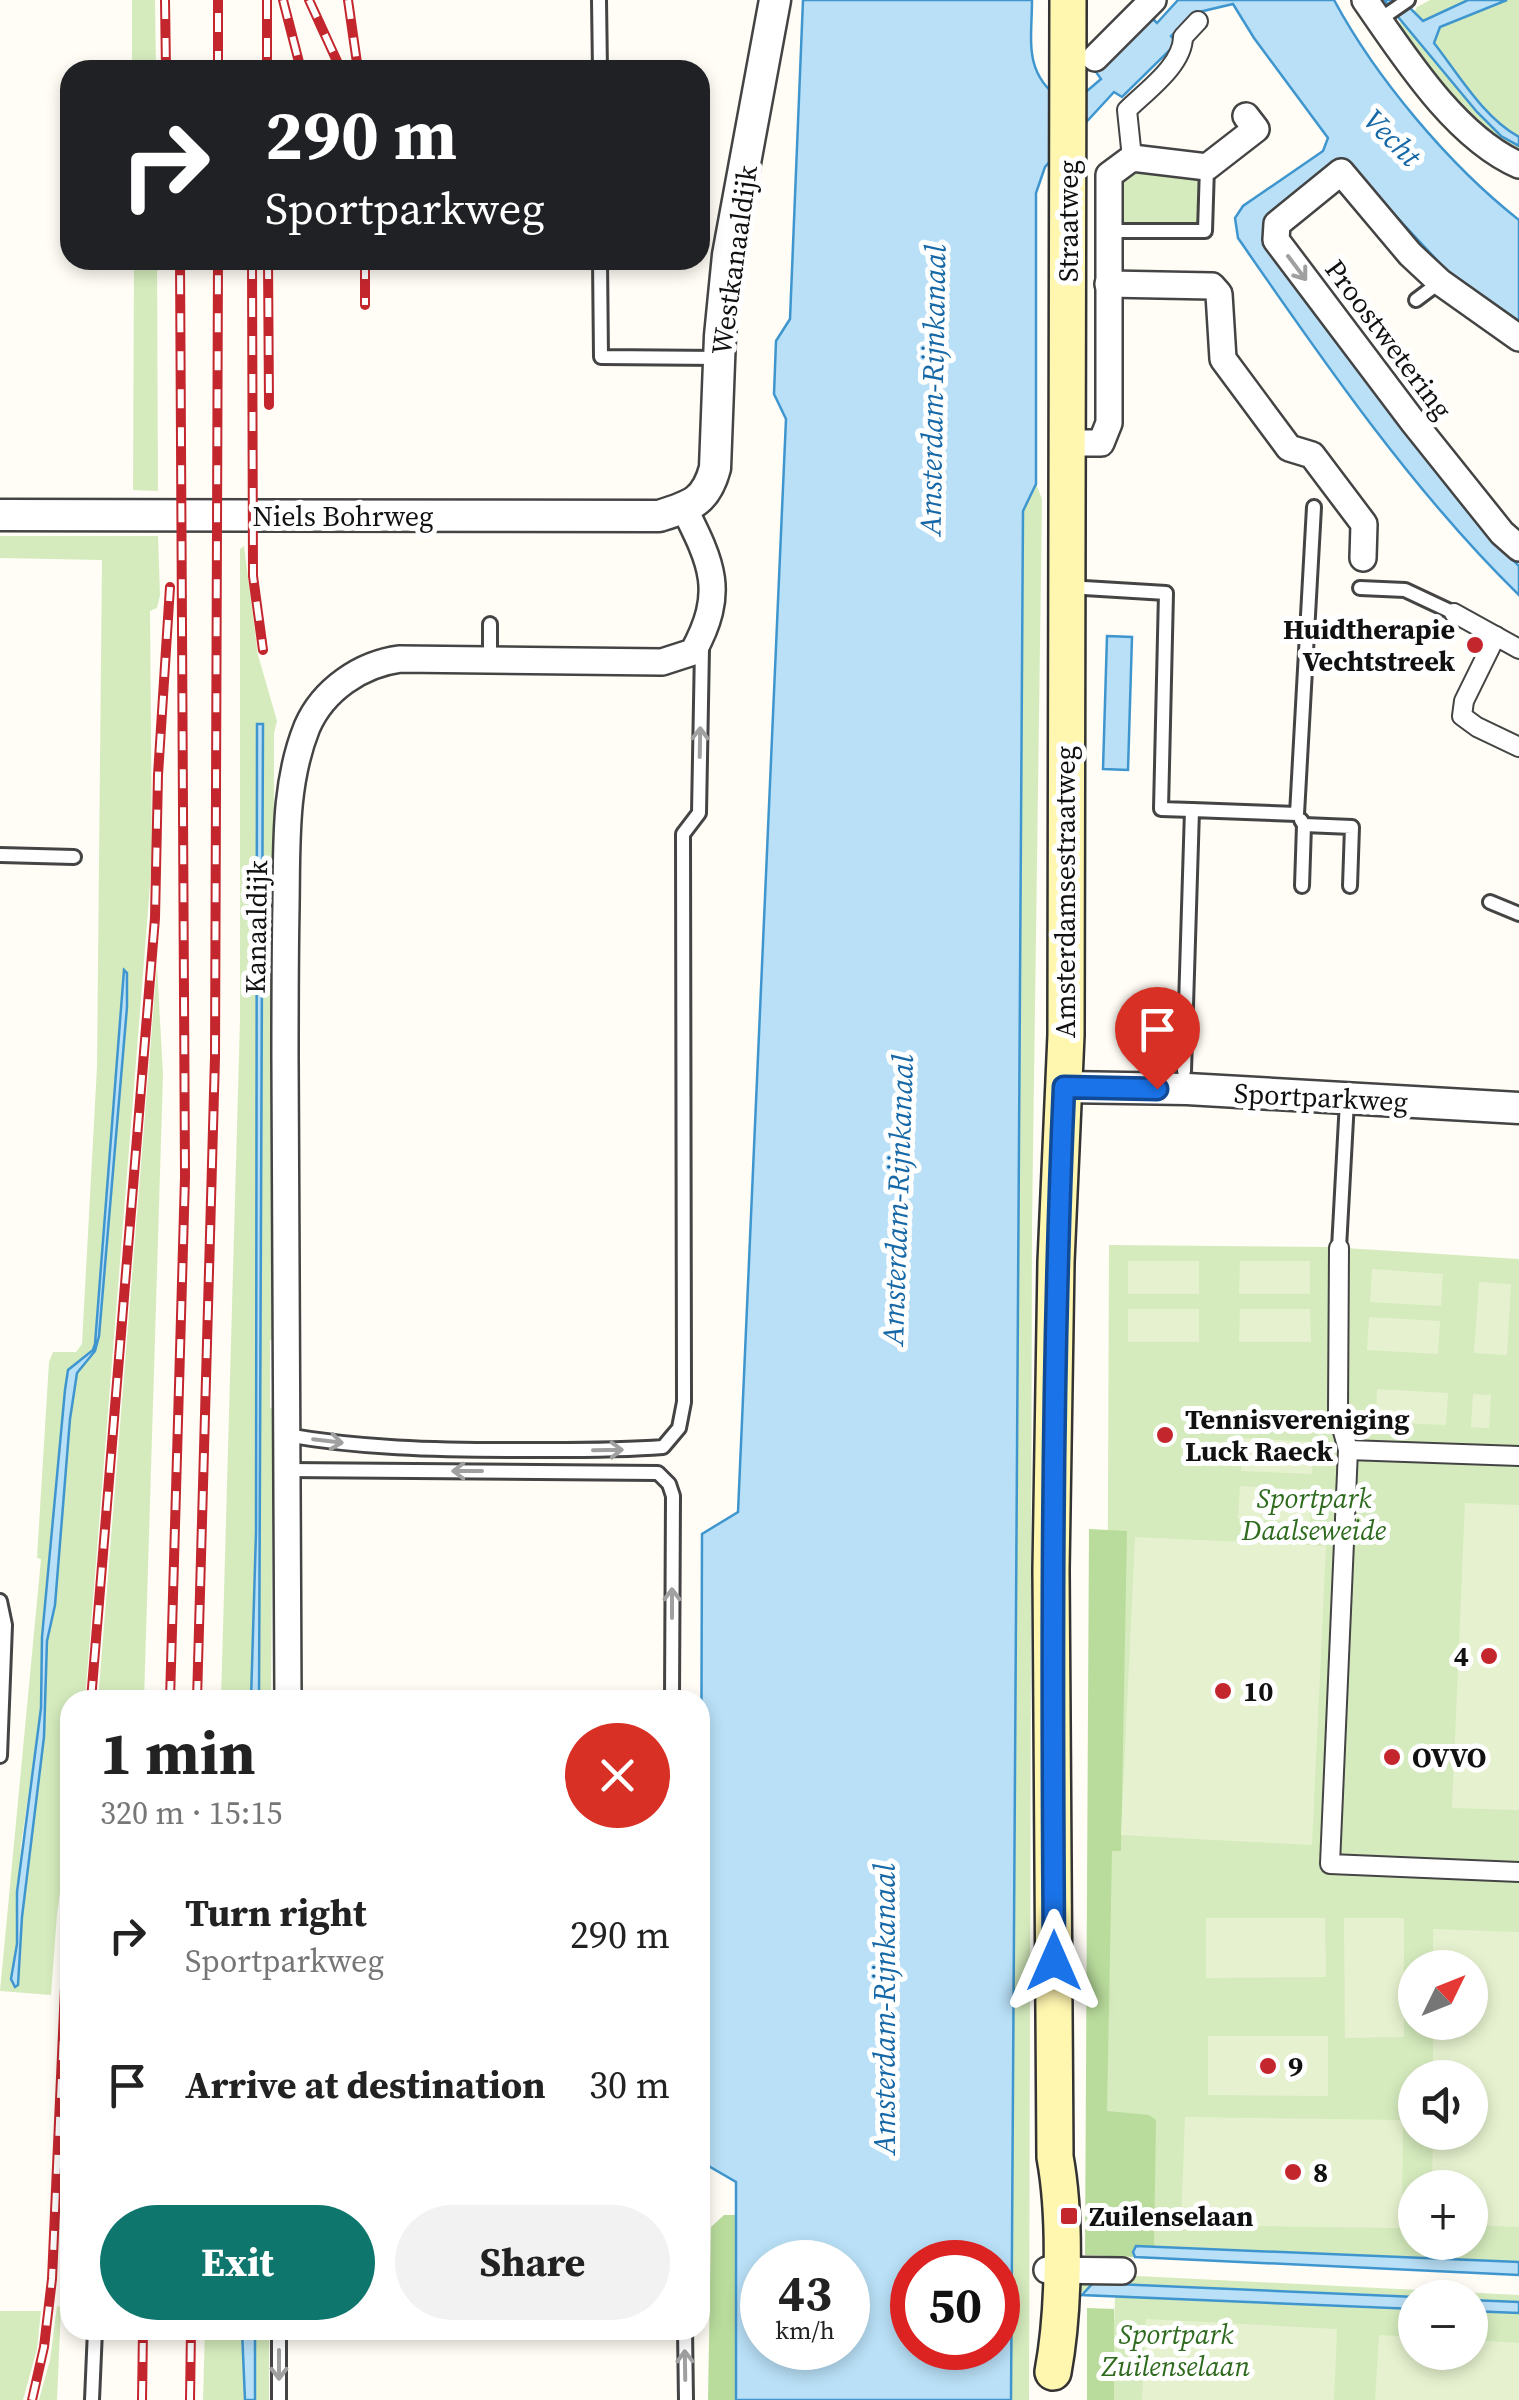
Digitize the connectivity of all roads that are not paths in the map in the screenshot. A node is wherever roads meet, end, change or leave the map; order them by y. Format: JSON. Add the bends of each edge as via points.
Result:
{"nodes":[{"id":1,"x":600,"y":0,"type":"edge"},
{"id":2,"x":775,"y":0,"type":"edge"},
{"id":3,"x":1068,"y":0,"type":"edge"},
{"id":4,"x":1153,"y":0,"type":"edge"},
{"id":5,"x":1408,"y":0,"type":"edge"},
{"id":6,"x":1372,"y":10,"type":"edge"},
{"id":7,"x":1198,"y":21,"type":"dead end"},
{"id":8,"x":1081,"y":58,"type":"junction"},
{"id":9,"x":600,"y":60,"type":"edge"},
{"id":10,"x":1246,"y":116,"type":"dead end"},
{"id":11,"x":1132,"y":158,"type":"junction"},
{"id":12,"x":1519,"y":165,"type":"edge"},
{"id":13,"x":1207,"y":167,"type":"junction"},
{"id":14,"x":1108,"y":238,"type":"junction"},
{"id":15,"x":600,"y":270,"type":"edge"},
{"id":16,"x":1440,"y":282,"type":"junction"},
{"id":17,"x":1108,"y":284,"type":"junction"},
{"id":18,"x":1416,"y":300,"type":"dead end"},
{"id":19,"x":1519,"y":338,"type":"edge"},
{"id":20,"x":720,"y":358,"type":"junction"},
{"id":21,"x":1066,"y":443,"type":"junction"},
{"id":22,"x":1314,"y":507,"type":"dead end"},
{"id":23,"x":684,"y":508,"type":"junction"},
{"id":24,"x":0,"y":515,"type":"edge"},
{"id":25,"x":1519,"y":548,"type":"edge"},
{"id":26,"x":1363,"y":558,"type":"dead end"},
{"id":27,"x":1065,"y":587,"type":"junction"},
{"id":28,"x":1360,"y":588,"type":"dead end"},
{"id":29,"x":1454,"y":613,"type":"joint"},
{"id":30,"x":490,"y":624,"type":"dead end"},
{"id":31,"x":702,"y":635,"type":"junction"},
{"id":32,"x":1496,"y":636,"type":"junction"},
{"id":33,"x":1519,"y":649,"type":"edge"},
{"id":34,"x":490,"y":660,"type":"junction"},
{"id":35,"x":1519,"y":747,"type":"edge"},
{"id":36,"x":1192,"y":810,"type":"junction"},
{"id":37,"x":1301,"y":819,"type":"junction"},
{"id":38,"x":0,"y":855,"type":"edge"},
{"id":39,"x":74,"y":857,"type":"dead end"},
{"id":40,"x":1302,"y":886,"type":"dead end"},
{"id":41,"x":1350,"y":886,"type":"dead end"},
{"id":42,"x":1490,"y":902,"type":"dead end"},
{"id":43,"x":1519,"y":914,"type":"edge"},
{"id":44,"x":1184,"y":1071,"type":"dead end"},
{"id":45,"x":1064,"y":1087,"type":"junction"},
{"id":46,"x":1348,"y":1098,"type":"junction"},
{"id":47,"x":1519,"y":1108,"type":"edge"},
{"id":48,"x":1339,"y":1248,"type":"joint"},
{"id":49,"x":286,"y":1434,"type":"junction"},
{"id":50,"x":1348,"y":1450,"type":"junction"},
{"id":51,"x":1519,"y":1456,"type":"edge"},
{"id":52,"x":286,"y":1470,"type":"junction"},
{"id":53,"x":0,"y":1602,"type":"edge"},
{"id":54,"x":288,"y":1690,"type":"edge"},
{"id":55,"x":672,"y":1690,"type":"edge"},
{"id":56,"x":0,"y":1756,"type":"edge"},
{"id":57,"x":1519,"y":1872,"type":"edge"},
{"id":58,"x":1054,"y":2270,"type":"junction"},
{"id":59,"x":1122,"y":2271,"type":"dead end"},
{"id":60,"x":95,"y":2340,"type":"edge"},
{"id":61,"x":278,"y":2340,"type":"edge"},
{"id":62,"x":685,"y":2340,"type":"edge"},
{"id":63,"x":1053,"y":2386,"type":"edge"},
{"id":64,"x":92,"y":2400,"type":"edge"},
{"id":65,"x":278,"y":2400,"type":"edge"},
{"id":66,"x":686,"y":2400,"type":"edge"}],
"edges":[{"from":1,"to":9,"type":"lane"},
{"from":2,"to":20,"type":"street","name":"Westkanaaldijk","via":[[728,256]]},
{"from":3,"to":8,"type":"main road","name":"Straatweg"},
{"from":4,"to":8,"type":"street"},
{"from":5,"to":6,"type":"lane"},
{"from":6,"to":12,"type":"street","via":[[1464,127]]},
{"from":7,"to":11,"type":"street","via":[[1183,36],[1175,61],[1127,110]]},
{"from":8,"to":21,"type":"main road","name":"Straatweg","via":[[1068,170]]},
{"from":10,"to":13,"type":"street","via":[[1256,129]]},
{"from":11,"to":13,"type":"street"},
{"from":11,"to":14,"type":"street","name":"Straatweg","via":[[1110,176]]},
{"from":13,"to":14,"type":"lane","via":[[1206,230]]},
{"from":14,"to":17,"type":"street","name":"Straatweg"},
{"from":15,"to":20,"type":"lane","via":[[601,357]]},
{"from":16,"to":18,"type":"lane"},
{"from":16,"to":19,"type":"street"},
{"from":16,"to":25,"type":"street","name":"Proostwetering","one_way":true,"via":[[1340,172],[1277,224],[1276,240],[1414,424]]},
{"from":17,"to":21,"type":"street","name":"Straatweg","via":[[1109,423],[1100,443]]},
{"from":17,"to":26,"type":"street","via":[[1212,286],[1219,294],[1223,358],[1290,448],[1312,455],[1364,524]]},
{"from":20,"to":23,"type":"street","name":"Westkanaaldijk","via":[[715,468],[700,500]]},
{"from":21,"to":27,"type":"main road","name":"Straatweg"},
{"from":22,"to":37,"type":"lane"},
{"from":23,"to":24,"type":"street","name":"Niels Bohrweg","via":[[659,516]]},
{"from":23,"to":31,"type":"street","via":[[709,557],[712,600]]},
{"from":27,"to":36,"type":"lane","via":[[1166,594],[1161,809]]},
{"from":27,"to":45,"type":"main road","name":"Amsterdamsestraatweg"},
{"from":28,"to":29,"type":"lane","via":[[1405,590]]},
{"from":29,"to":32,"type":"street"},
{"from":30,"to":34,"type":"lane"},
{"from":31,"to":34,"type":"street","name":"Kanaaldijk","via":[[693,652],[662,662]]},
{"from":49,"to":31,"type":"lane","one_way":true,"via":[[416,1450],[663,1447],[679,1428],[684,834],[699,813]]},
{"from":32,"to":33,"type":"street"},
{"from":32,"to":35,"type":"street","via":[[1462,716]]},
{"from":34,"to":49,"type":"street","name":"Kanaaldijk","via":[[376,662],[321,704],[296,759],[287,848]]},
{"from":36,"to":37,"type":"lane"},
{"from":36,"to":44,"type":"lane"},
{"from":37,"to":40,"type":"lane"},
{"from":37,"to":41,"type":"lane","via":[[1352,827]]},
{"from":38,"to":39,"type":"lane"},
{"from":42,"to":43,"type":"lane"},
{"from":45,"to":46,"type":"street","name":"Sportparkweg"},
{"from":45,"to":58,"type":"main road","name":"Amsterdamsestraatweg","via":[[1050,1570],[1055,2157],[1048,2182]]},
{"from":46,"to":47,"type":"street","name":"Sportparkweg"},
{"from":46,"to":48,"type":"lane"},
{"from":48,"to":50,"type":"street","via":[[1338,1413]]},
{"from":49,"to":52,"type":"street","name":"Kanaaldijk"},
{"from":50,"to":51,"type":"street"},
{"from":50,"to":57,"type":"street","via":[[1330,1864]]},
{"from":52,"to":54,"type":"street","name":"Kanaaldijk"},
{"from":55,"to":52,"type":"lane","one_way":true,"via":[[673,1496],[658,1473]]},
{"from":53,"to":56,"type":"lane"},
{"from":58,"to":59,"type":"street"},
{"from":58,"to":63,"type":"main road","name":"Amsterdamsestraatweg","via":[[1048,2334]]},
{"from":60,"to":64,"type":"lane"},
{"from":61,"to":65,"type":"lane","one_way":true},
{"from":66,"to":62,"type":"lane","one_way":true}]}
